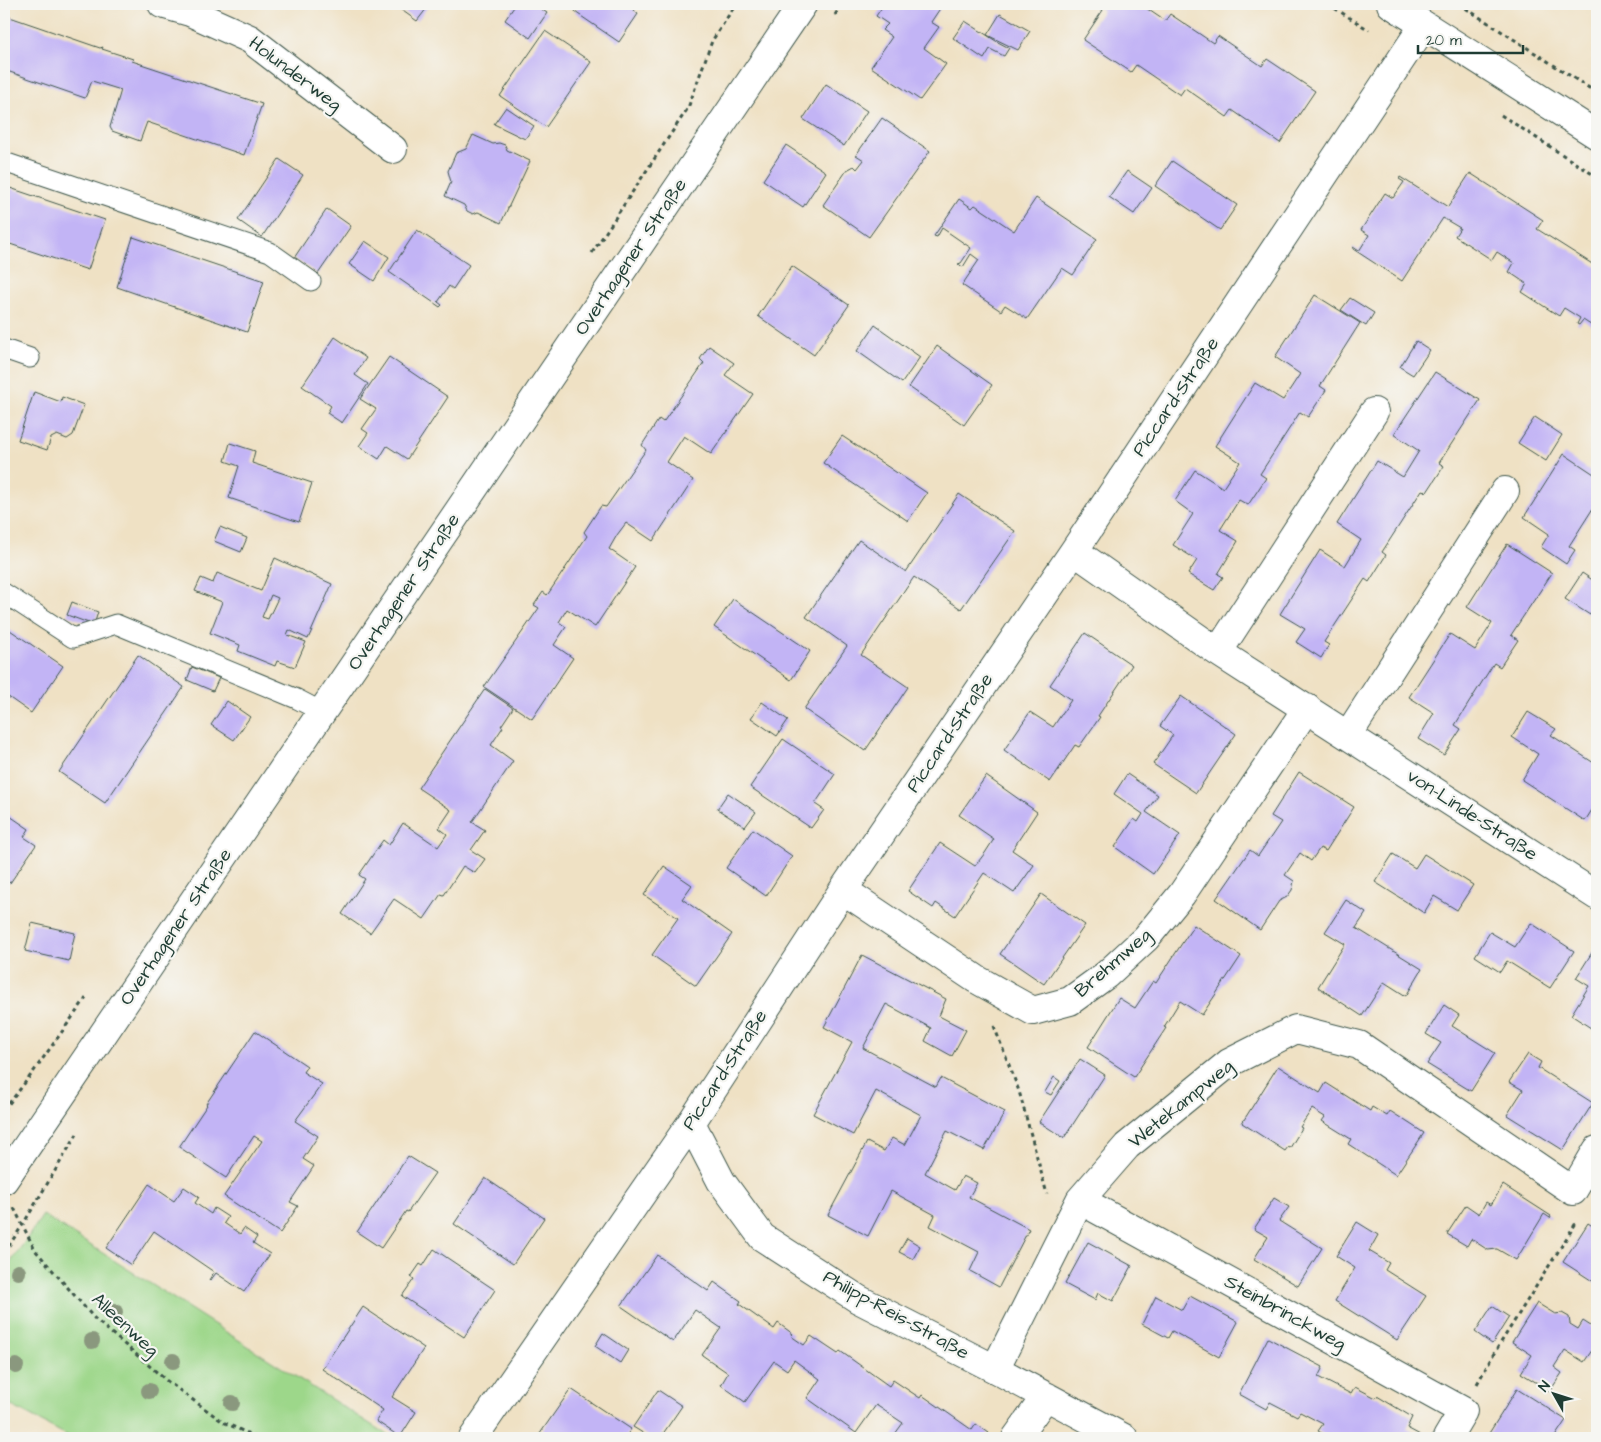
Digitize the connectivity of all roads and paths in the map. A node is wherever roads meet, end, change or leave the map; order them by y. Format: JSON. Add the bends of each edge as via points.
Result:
{"nodes":[{"id":1,"x":162,"y":4,"type":"edge"},
{"id":2,"x":803,"y":4,"type":"edge"},
{"id":3,"x":1391,"y":4,"type":"edge"},
{"id":4,"x":1460,"y":4,"type":"edge"},
{"id":5,"x":1424,"y":25,"type":"junction"},
{"id":6,"x":1597,"y":94,"type":"edge"},
{"id":7,"x":1597,"y":135,"type":"edge"},
{"id":8,"x":393,"y":149,"type":"dead end"},
{"id":9,"x":4,"y":162,"type":"edge"},
{"id":10,"x":311,"y":282,"type":"dead end"},
{"id":11,"x":4,"y":349,"type":"edge"},
{"id":12,"x":30,"y":358,"type":"dead end"},
{"id":13,"x":1374,"y":412,"type":"dead end"},
{"id":14,"x":1505,"y":491,"type":"dead end"},
{"id":15,"x":1074,"y":551,"type":"junction"},
{"id":16,"x":4,"y":593,"type":"edge"},
{"id":17,"x":1218,"y":652,"type":"junction"},
{"id":18,"x":1307,"y":708,"type":"junction"},
{"id":19,"x":322,"y":712,"type":"junction"},
{"id":20,"x":1348,"y":735,"type":"junction"},
{"id":21,"x":843,"y":890,"type":"junction"},
{"id":22,"x":1597,"y":896,"type":"edge"},
{"id":23,"x":976,"y":979,"type":"junction"},
{"id":24,"x":691,"y":1123,"type":"junction"},
{"id":25,"x":1597,"y":1150,"type":"edge"},
{"id":26,"x":1573,"y":1191,"type":"junction"},
{"id":27,"x":7,"y":1192,"type":"edge"},
{"id":28,"x":1080,"y":1200,"type":"junction"},
{"id":29,"x":995,"y":1369,"type":"junction"},
{"id":30,"x":1046,"y":1396,"type":"junction"},
{"id":31,"x":1463,"y":1411,"type":"junction"},
{"id":32,"x":258,"y":1438,"type":"edge"},
{"id":33,"x":473,"y":1438,"type":"edge"},
{"id":34,"x":1016,"y":1438,"type":"edge"},
{"id":35,"x":1124,"y":1438,"type":"edge"},
{"id":36,"x":1447,"y":1438,"type":"edge"}],
"edges":[{"from":1,"to":8,"type":"street","name":"Holunderweg","via":[[190,12],[250,39]]},
{"from":2,"to":19,"type":"street","name":"Overhagener Straße"},
{"from":3,"to":5,"type":"street"},
{"from":4,"to":6,"type":"path"},
{"from":5,"to":7,"type":"street"},
{"from":5,"to":15,"type":"street","name":"Piccard-Straße"},
{"from":9,"to":10,"type":"lane","via":[[270,252]]},
{"from":11,"to":12,"type":"lane"},
{"from":13,"to":17,"type":"street"},
{"from":14,"to":20,"type":"street"},
{"from":15,"to":17,"type":"street","name":"von-Linde-Straße"},
{"from":15,"to":21,"type":"street","name":"Piccard-Straße"},
{"from":16,"to":19,"type":"lane","via":[[73,638],[116,624]]},
{"from":17,"to":18,"type":"street","name":"von-Linde-Straße"},
{"from":18,"to":20,"type":"street","name":"von-Linde-Straße"},
{"from":18,"to":23,"type":"street","name":"Brehmweg","via":[[1182,894],[1146,938],[1106,975],[1070,1001],[1033,1011]]},
{"from":19,"to":27,"type":"street","name":"Overhagener Straße"},
{"from":20,"to":22,"type":"street","name":"von-Linde-Straße"},
{"from":21,"to":23,"type":"street","name":"Brehmweg"},
{"from":21,"to":24,"type":"street","name":"Piccard-Straße"},
{"from":23,"to":28,"type":"path","via":[[1019,1091],[1047,1194]]},
{"from":24,"to":29,"type":"street","name":"Philipp-Reis-Straße","via":[[721,1181],[762,1236],[858,1300]]},
{"from":24,"to":33,"type":"street","name":"Piccard-Straße"},
{"from":25,"to":26,"type":"street"},
{"from":26,"to":28,"type":"street","name":"Wetekampweg","via":[[1359,1045],[1296,1029],[1229,1063],[1127,1146]]},
{"from":26,"to":31,"type":"path","via":[[1589,1203],[1493,1355]]},
{"from":27,"to":32,"type":"path","name":"Alleenweg","via":[[35,1250],[95,1319],[166,1381],[222,1422]]},
{"from":28,"to":29,"type":"street","name":"Wetekampweg"},
{"from":28,"to":31,"type":"street","name":"Steinbrinckweg"},
{"from":29,"to":30,"type":"street","name":"Philipp-Reis-Straße"},
{"from":30,"to":34,"type":"street"},
{"from":30,"to":35,"type":"street","name":"Philipp-Reis-Straße"},
{"from":31,"to":36,"type":"street"}]}
